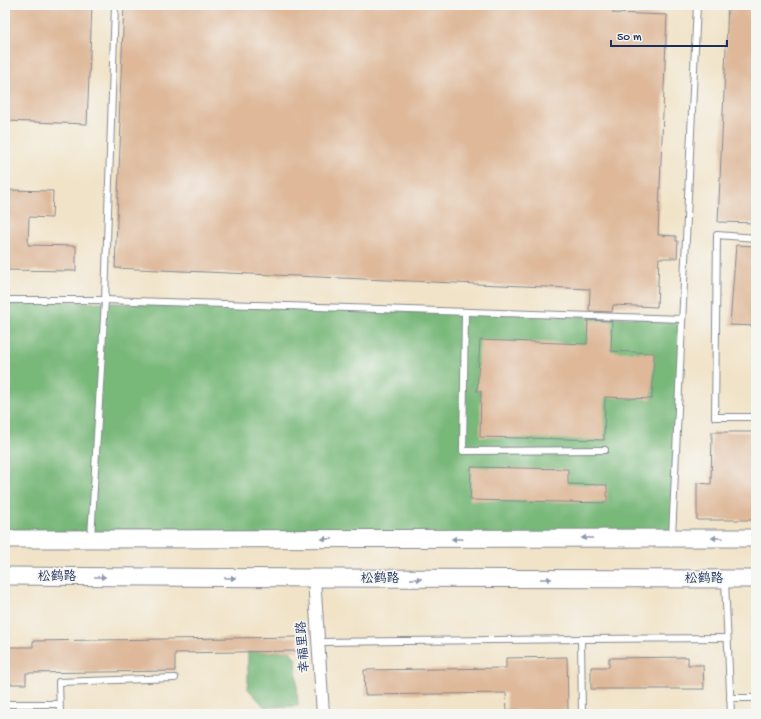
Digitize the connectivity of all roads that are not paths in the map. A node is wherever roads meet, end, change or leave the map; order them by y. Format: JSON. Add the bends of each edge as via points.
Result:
{"nodes":[{"id":1,"x":115,"y":5,"type":"edge"},
{"id":2,"x":697,"y":5,"type":"edge"},
{"id":3,"x":756,"y":238,"type":"edge"},
{"id":4,"x":5,"y":300,"type":"edge"},
{"id":5,"x":105,"y":300,"type":"junction"},
{"id":6,"x":464,"y":312,"type":"junction"},
{"id":7,"x":682,"y":319,"type":"junction"},
{"id":8,"x":756,"y":417,"type":"edge"},
{"id":9,"x":605,"y":450,"type":"dead end"},
{"id":10,"x":672,"y":538,"type":"junction"},
{"id":11,"x":756,"y":538,"type":"edge"},
{"id":12,"x":5,"y":539,"type":"edge"},
{"id":13,"x":91,"y":540,"type":"junction"},
{"id":14,"x":5,"y":576,"type":"edge"},
{"id":15,"x":314,"y":578,"type":"junction"},
{"id":16,"x":725,"y":579,"type":"junction"},
{"id":17,"x":756,"y":579,"type":"edge"},
{"id":18,"x":727,"y":638,"type":"junction"},
{"id":19,"x":581,"y":639,"type":"junction"},
{"id":20,"x":318,"y":642,"type":"junction"},
{"id":21,"x":174,"y":678,"type":"dead end"},
{"id":22,"x":730,"y":698,"type":"junction"},
{"id":23,"x":756,"y":698,"type":"edge"},
{"id":24,"x":5,"y":704,"type":"edge"},
{"id":25,"x":60,"y":704,"type":"junction"},
{"id":26,"x":60,"y":714,"type":"edge"},
{"id":27,"x":323,"y":714,"type":"edge"},
{"id":28,"x":582,"y":714,"type":"edge"},
{"id":29,"x":730,"y":714,"type":"edge"}],
"edges":[{"from":1,"to":5,"type":"lane"},
{"from":2,"to":7,"type":"lane"},
{"from":3,"to":8,"type":"lane","via":[[717,235],[715,417]]},
{"from":4,"to":5,"type":"lane"},
{"from":5,"to":6,"type":"lane"},
{"from":5,"to":13,"type":"lane"},
{"from":6,"to":7,"type":"lane"},
{"from":6,"to":9,"type":"lane","via":[[464,451]]},
{"from":7,"to":10,"type":"lane"},
{"from":11,"to":10,"type":"main road","one_way":true},
{"from":10,"to":13,"type":"main road","one_way":true},
{"from":12,"to":13,"type":"main road"},
{"from":14,"to":15,"type":"main road","name":"松鹤路","one_way":true},
{"from":15,"to":16,"type":"main road","name":"松鹤路","one_way":true},
{"from":15,"to":20,"type":"street","name":"幸福里路"},
{"from":16,"to":17,"type":"main road","name":"松鹤路"},
{"from":16,"to":18,"type":"lane"},
{"from":18,"to":19,"type":"lane"},
{"from":18,"to":22,"type":"lane"},
{"from":19,"to":20,"type":"lane"},
{"from":19,"to":28,"type":"lane"},
{"from":20,"to":27,"type":"street","name":"幸福里路"},
{"from":21,"to":25,"type":"lane","via":[[59,682]]},
{"from":22,"to":23,"type":"lane"},
{"from":22,"to":29,"type":"lane"},
{"from":24,"to":25,"type":"lane"},
{"from":25,"to":26,"type":"lane"}]}
